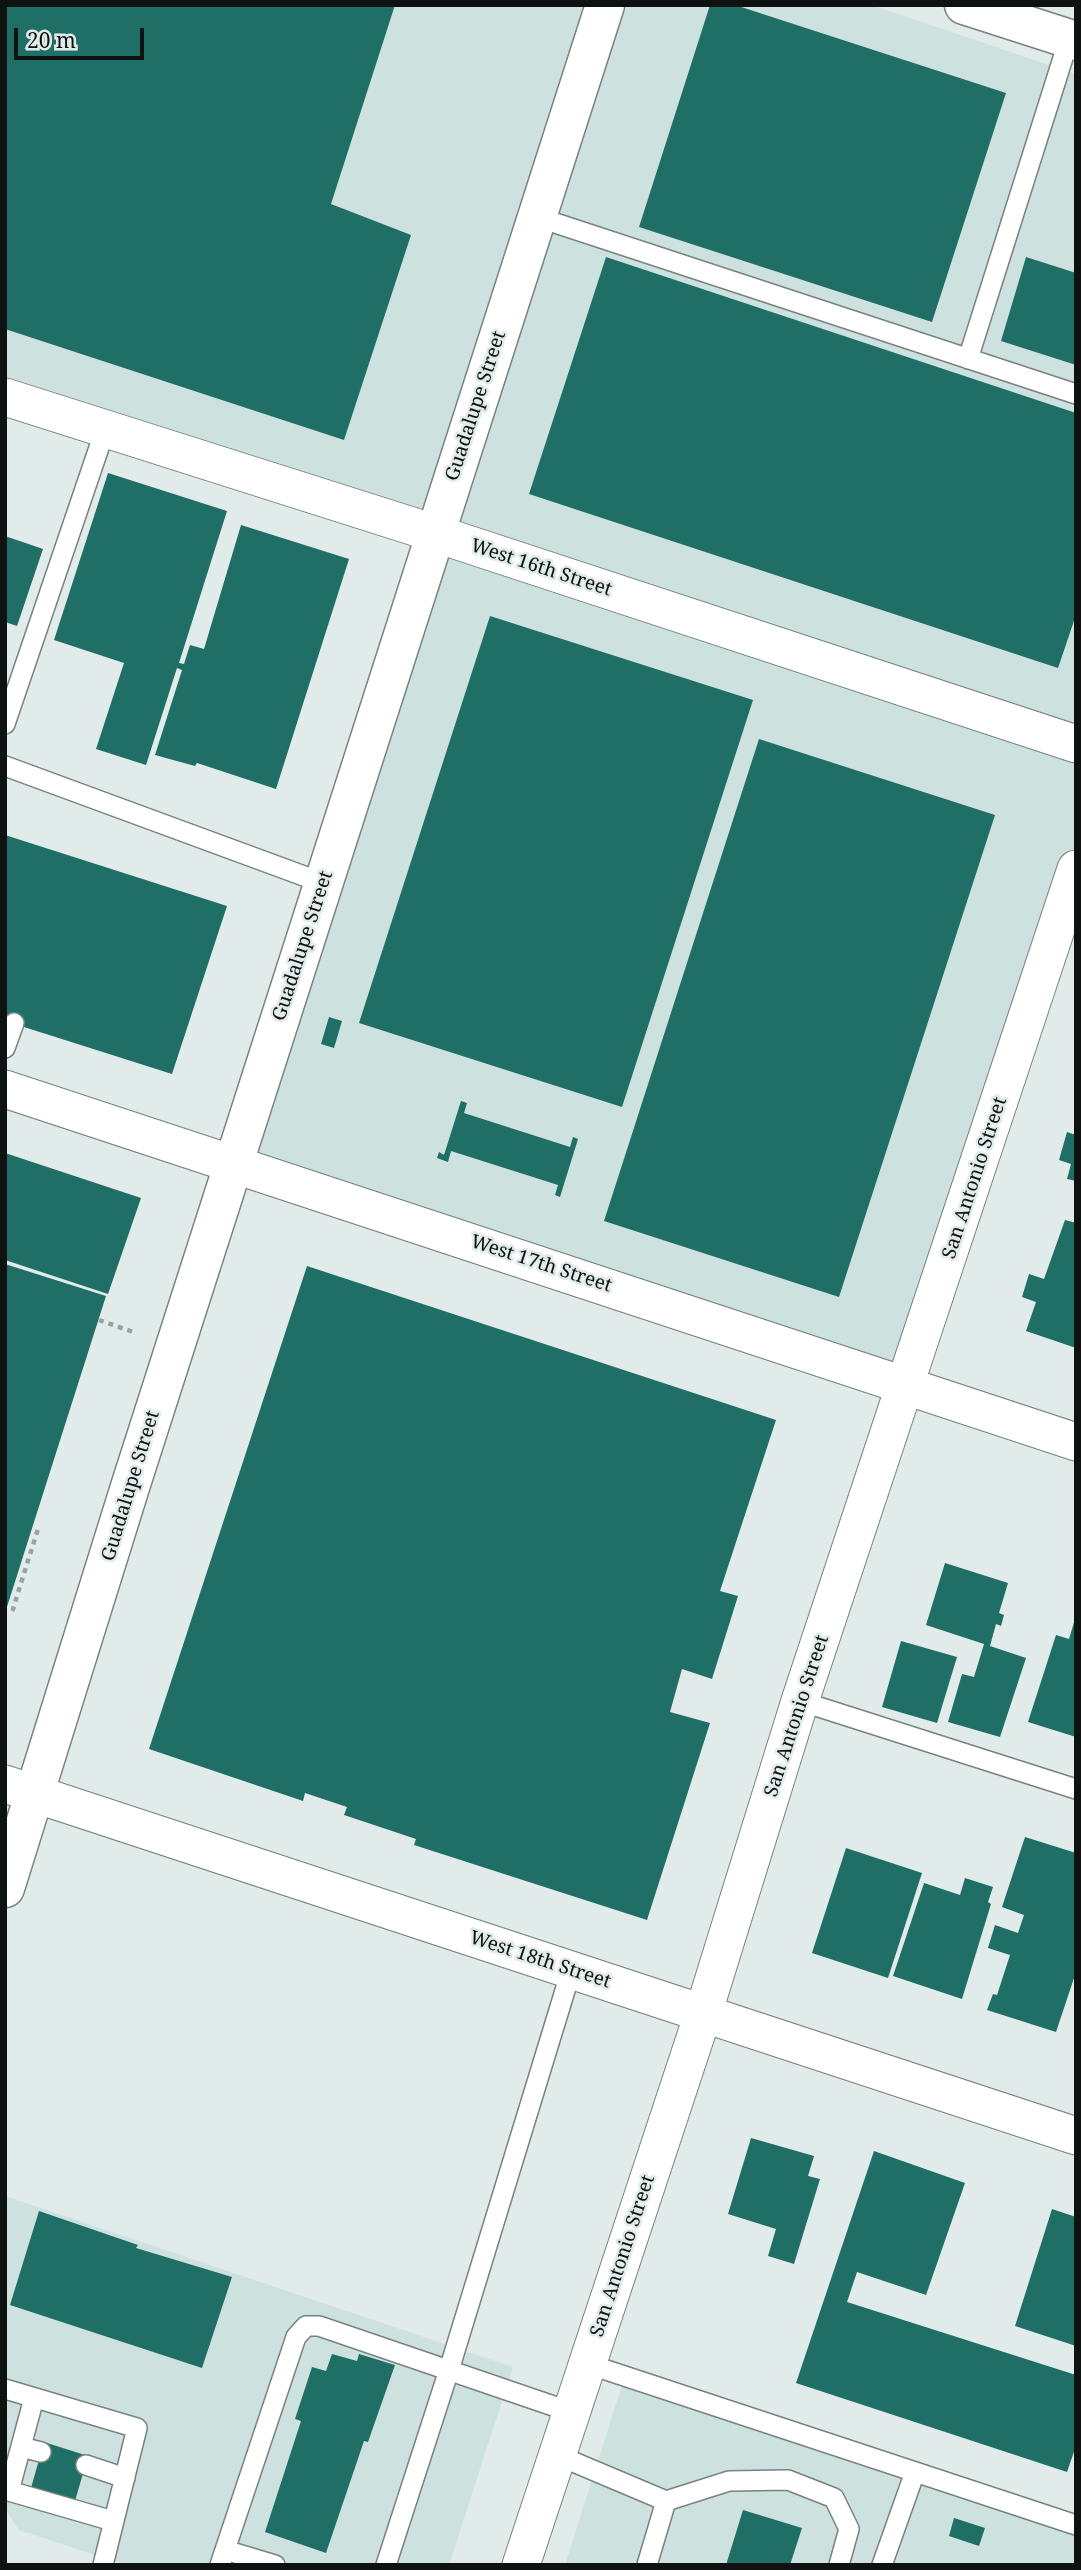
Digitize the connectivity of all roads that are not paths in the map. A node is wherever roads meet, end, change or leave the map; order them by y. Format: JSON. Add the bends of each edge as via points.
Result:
{"nodes":[{"id":1,"x":605,"y":5,"type":"edge"},
{"id":2,"x":964,"y":5,"type":"edge"},
{"id":3,"x":1072,"y":40,"type":"edge"},
{"id":4,"x":537,"y":217,"type":"junction"},
{"id":5,"x":968,"y":359,"type":"junction"},
{"id":6,"x":1076,"y":394,"type":"edge"},
{"id":7,"x":5,"y":397,"type":"edge"},
{"id":8,"x":105,"y":430,"type":"junction"},
{"id":9,"x":437,"y":534,"type":"junction"},
{"id":10,"x":5,"y":724,"type":"edge"},
{"id":11,"x":1076,"y":744,"type":"edge"},
{"id":12,"x":5,"y":766,"type":"edge"},
{"id":13,"x":1076,"y":869,"type":"edge"},
{"id":14,"x":323,"y":884,"type":"junction"},
{"id":15,"x":14,"y":1023,"type":"dead end"},
{"id":16,"x":5,"y":1048,"type":"edge"},
{"id":17,"x":5,"y":1089,"type":"edge"},
{"id":18,"x":234,"y":1165,"type":"junction"},
{"id":19,"x":908,"y":1385,"type":"junction"},
{"id":20,"x":1076,"y":1442,"type":"edge"},
{"id":21,"x":800,"y":1701,"type":"junction"},
{"id":22,"x":20,"y":1789,"type":"edge"},
{"id":23,"x":1076,"y":1789,"type":"edge"},
{"id":24,"x":5,"y":1888,"type":"edge"},
{"id":25,"x":571,"y":1971,"type":"junction"},
{"id":26,"x":703,"y":2014,"type":"junction"},
{"id":27,"x":1076,"y":2136,"type":"edge"},
{"id":28,"x":588,"y":2364,"type":"junction"},
{"id":29,"x":449,"y":2370,"type":"junction"},
{"id":30,"x":5,"y":2389,"type":"edge"},
{"id":31,"x":34,"y":2398,"type":"junction"},
{"id":32,"x":571,"y":2412,"type":"junction"},
{"id":33,"x":21,"y":2447,"type":"junction"},
{"id":34,"x":41,"y":2452,"type":"dead end"},
{"id":35,"x":557,"y":2455,"type":"junction"},
{"id":36,"x":86,"y":2465,"type":"dead end"},
{"id":37,"x":915,"y":2472,"type":"junction"},
{"id":38,"x":125,"y":2478,"type":"junction"},
{"id":39,"x":666,"y":2501,"type":"junction"},
{"id":40,"x":113,"y":2521,"type":"junction"},
{"id":41,"x":1076,"y":2525,"type":"edge"},
{"id":42,"x":223,"y":2557,"type":"edge"},
{"id":43,"x":103,"y":2565,"type":"edge"},
{"id":44,"x":275,"y":2565,"type":"edge"},
{"id":45,"x":386,"y":2565,"type":"edge"},
{"id":46,"x":521,"y":2565,"type":"edge"},
{"id":47,"x":647,"y":2565,"type":"edge"},
{"id":48,"x":839,"y":2565,"type":"edge"},
{"id":49,"x":882,"y":2565,"type":"edge"}],
"edges":[{"from":1,"to":4,"type":"main road","name":"Guadalupe Street"},
{"from":2,"to":3,"type":"main road"},
{"from":3,"to":5,"type":"lane"},
{"from":4,"to":5,"type":"lane"},
{"from":4,"to":9,"type":"main road","name":"Guadalupe Street"},
{"from":5,"to":6,"type":"lane"},
{"from":7,"to":8,"type":"street","name":"West 16th Street"},
{"from":8,"to":9,"type":"street","name":"West 16th Street"},
{"from":8,"to":10,"type":"lane"},
{"from":9,"to":11,"type":"street","name":"West 16th Street"},
{"from":9,"to":14,"type":"main road","name":"Guadalupe Street"},
{"from":12,"to":14,"type":"lane"},
{"from":13,"to":19,"type":"street","name":"San Antonio Street"},
{"from":14,"to":18,"type":"main road","name":"Guadalupe Street"},
{"from":15,"to":16,"type":"lane"},
{"from":17,"to":18,"type":"street","name":"West 17th Street"},
{"from":18,"to":19,"type":"street","name":"West 17th Street"},
{"from":18,"to":22,"type":"main road","name":"Guadalupe Street","via":[[130,1487]]},
{"from":19,"to":20,"type":"street","name":"West 17th Street"},
{"from":19,"to":21,"type":"street","name":"San Antonio Street"},
{"from":21,"to":23,"type":"lane"},
{"from":21,"to":26,"type":"street","name":"San Antonio Street"},
{"from":22,"to":24,"type":"main road","name":"Guadalupe Street"},
{"from":22,"to":25,"type":"street","name":"West 18th Street"},
{"from":25,"to":26,"type":"street","name":"West 18th Street"},
{"from":25,"to":29,"type":"lane"},
{"from":26,"to":27,"type":"street","name":"West 18th Street"},
{"from":26,"to":28,"type":"street","name":"San Antonio Street"},
{"from":28,"to":32,"type":"street","name":"San Antonio Street"},
{"from":28,"to":37,"type":"lane"},
{"from":29,"to":32,"type":"lane"},
{"from":29,"to":42,"type":"lane","via":[[319,2326],[306,2326],[296,2337]]},
{"from":29,"to":45,"type":"lane"},
{"from":30,"to":31,"type":"lane"},
{"from":31,"to":33,"type":"lane"},
{"from":31,"to":38,"type":"lane","via":[[137,2428]]},
{"from":32,"to":35,"type":"street","name":"San Antonio Street"},
{"from":33,"to":34,"type":"lane"},
{"from":33,"to":40,"type":"lane","via":[[9,2491]]},
{"from":35,"to":39,"type":"lane"},
{"from":35,"to":46,"type":"street","name":"San Antonio Street"},
{"from":36,"to":38,"type":"lane"},
{"from":37,"to":41,"type":"lane"},
{"from":37,"to":49,"type":"lane"},
{"from":38,"to":40,"type":"lane"},
{"from":39,"to":47,"type":"lane"},
{"from":39,"to":48,"type":"lane","via":[[729,2481],[788,2480],[834,2498],[849,2529]]},
{"from":40,"to":43,"type":"lane"},
{"from":42,"to":44,"type":"lane"}]}
